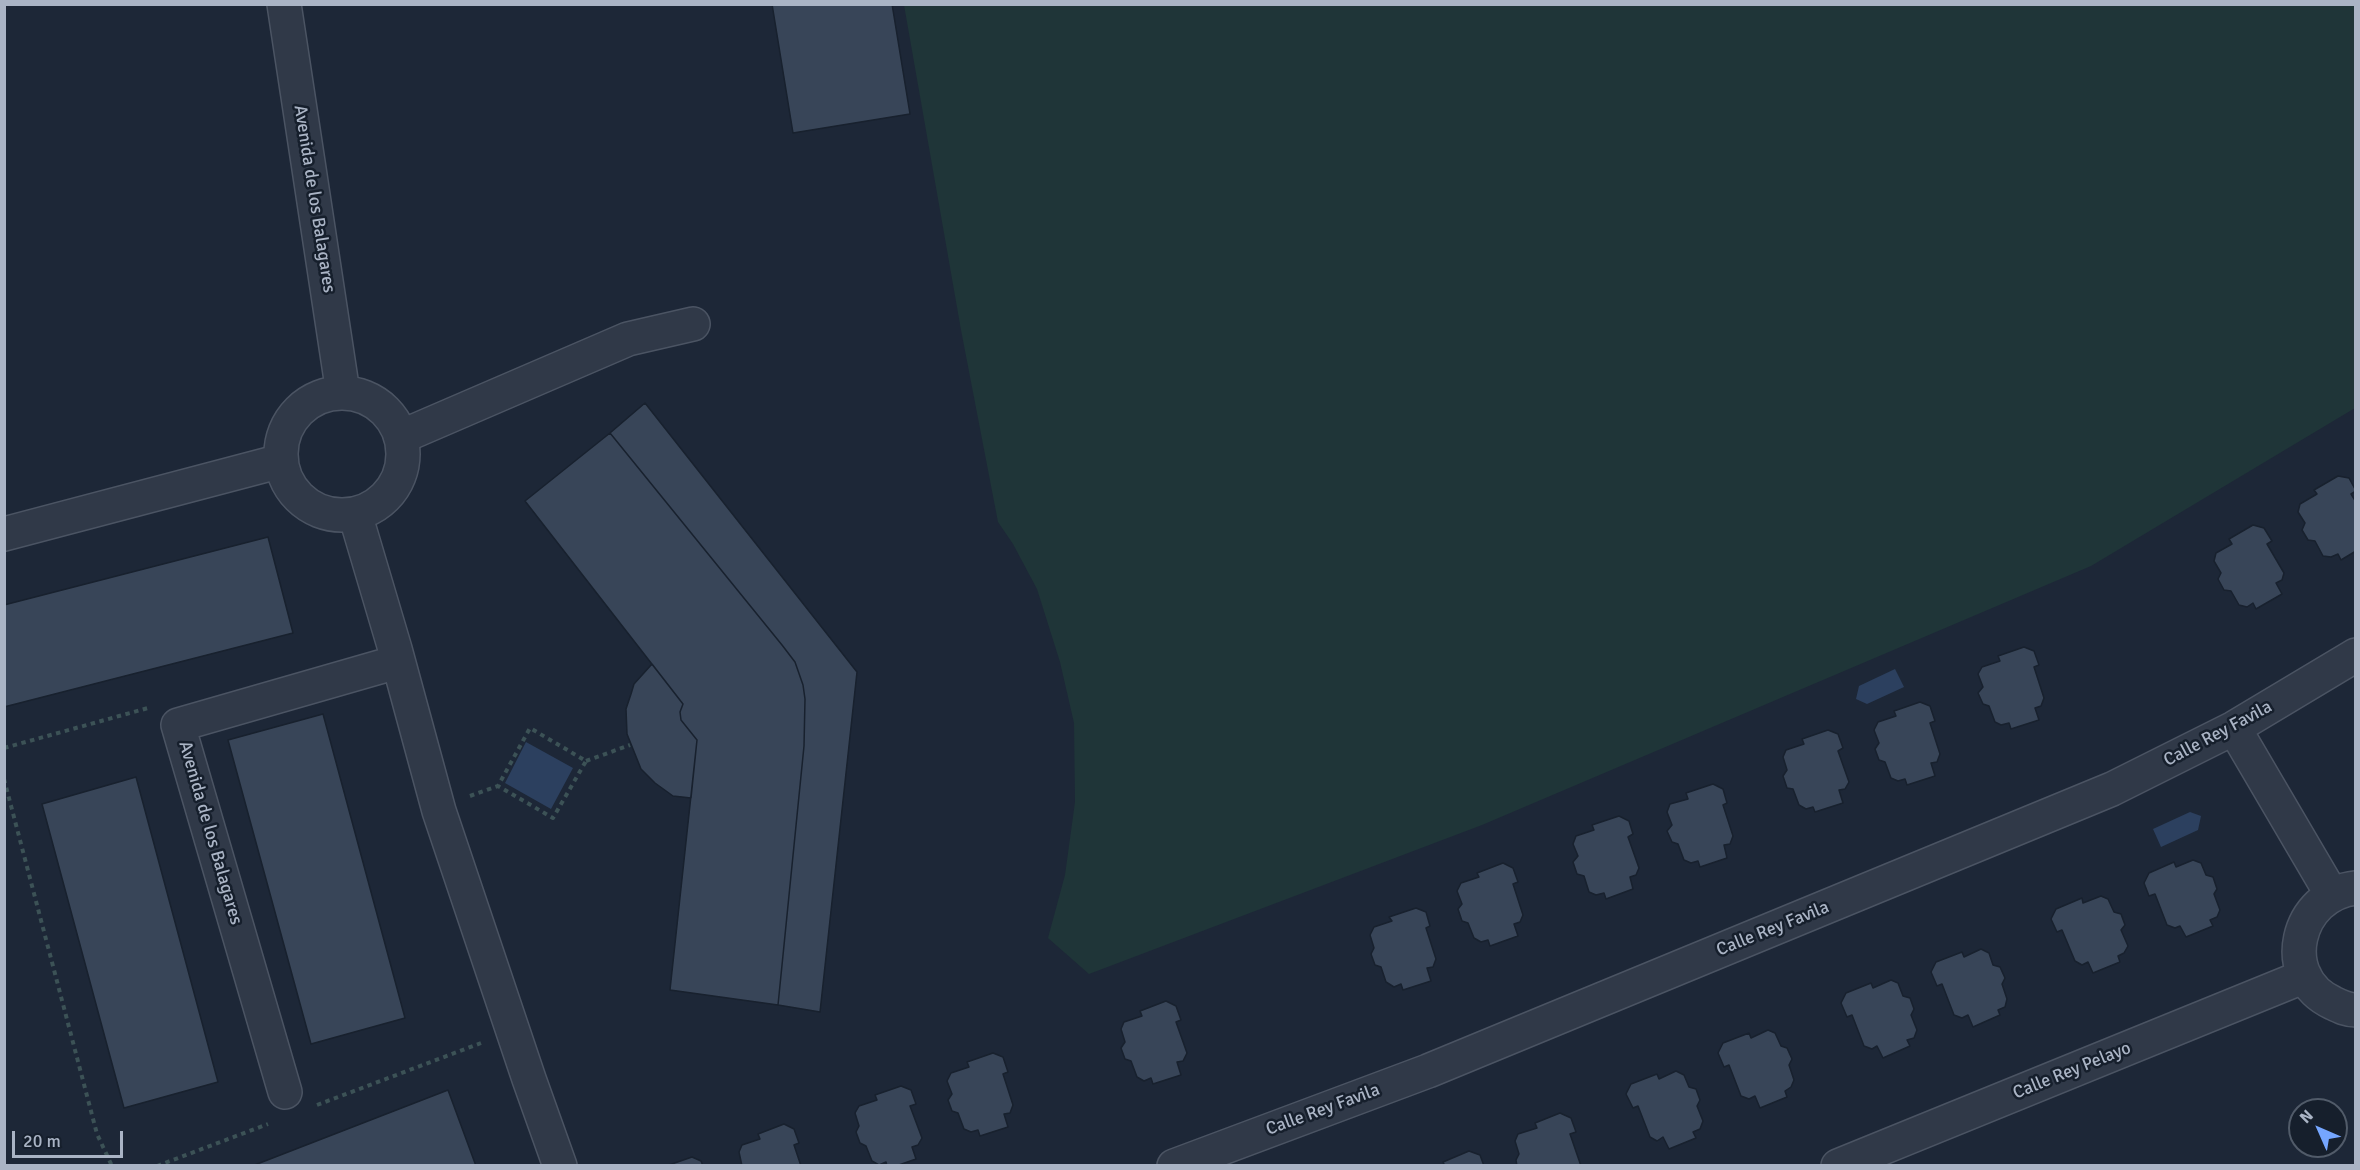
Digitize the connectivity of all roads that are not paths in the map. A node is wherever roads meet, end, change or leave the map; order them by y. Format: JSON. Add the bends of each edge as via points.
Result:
{"nodes":[{"id":1,"x":284,"y":4,"type":"edge"},
{"id":2,"x":693,"y":324,"type":"dead end"},
{"id":3,"x":343,"y":393,"type":"junction"},
{"id":4,"x":403,"y":436,"type":"junction"},
{"id":5,"x":281,"y":461,"type":"junction"},
{"id":6,"x":355,"y":514,"type":"junction"},
{"id":7,"x":4,"y":534,"type":"edge"},
{"id":8,"x":2355,"y":655,"type":"edge"},
{"id":9,"x":397,"y":662,"type":"junction"},
{"id":10,"x":2234,"y":728,"type":"junction"},
{"id":11,"x":2344,"y":892,"type":"edge"},
{"id":12,"x":2305,"y":976,"type":"junction"},
{"id":13,"x":2355,"y":1010,"type":"edge"},
{"id":14,"x":292,"y":1106,"type":"road end"},
{"id":15,"x":560,"y":1166,"type":"edge"},
{"id":16,"x":1174,"y":1166,"type":"edge"},
{"id":17,"x":1838,"y":1166,"type":"edge"}],
"edges":[{"from":1,"to":3,"type":"street","name":"Avenida de los Balagares"},
{"from":2,"to":4,"type":"street","via":[[628,339]]},
{"from":3,"to":4,"type":"street","via":[[367,398],[384,409]]},
{"from":3,"to":5,"type":"street","via":[[326,394],[307,403],[286,428],[280,447]]},
{"from":4,"to":6,"type":"street","via":[[401,470],[393,489],[375,506]]},
{"from":5,"to":6,"type":"street","via":[[291,489],[306,504],[329,514]]},
{"from":5,"to":7,"type":"street"},
{"from":6,"to":9,"type":"street"},
{"from":8,"to":10,"type":"street","name":"Calle Rey Favila"},
{"from":9,"to":14,"type":"street","name":"Avenida de los Balagares","via":[[178,725]]},
{"from":9,"to":15,"type":"street","via":[[439,811]]},
{"from":10,"to":11,"type":"street"},
{"from":10,"to":16,"type":"street","name":"Calle Rey Favila","via":[[2112,789],[1428,1071]]},
{"from":11,"to":12,"type":"street","via":[[2325,898],[2304,923],[2299,942]]},
{"from":12,"to":13,"type":"street","via":[[2324,999]]},
{"from":12,"to":17,"type":"street","name":"Calle Rey Pelayo"}]}
